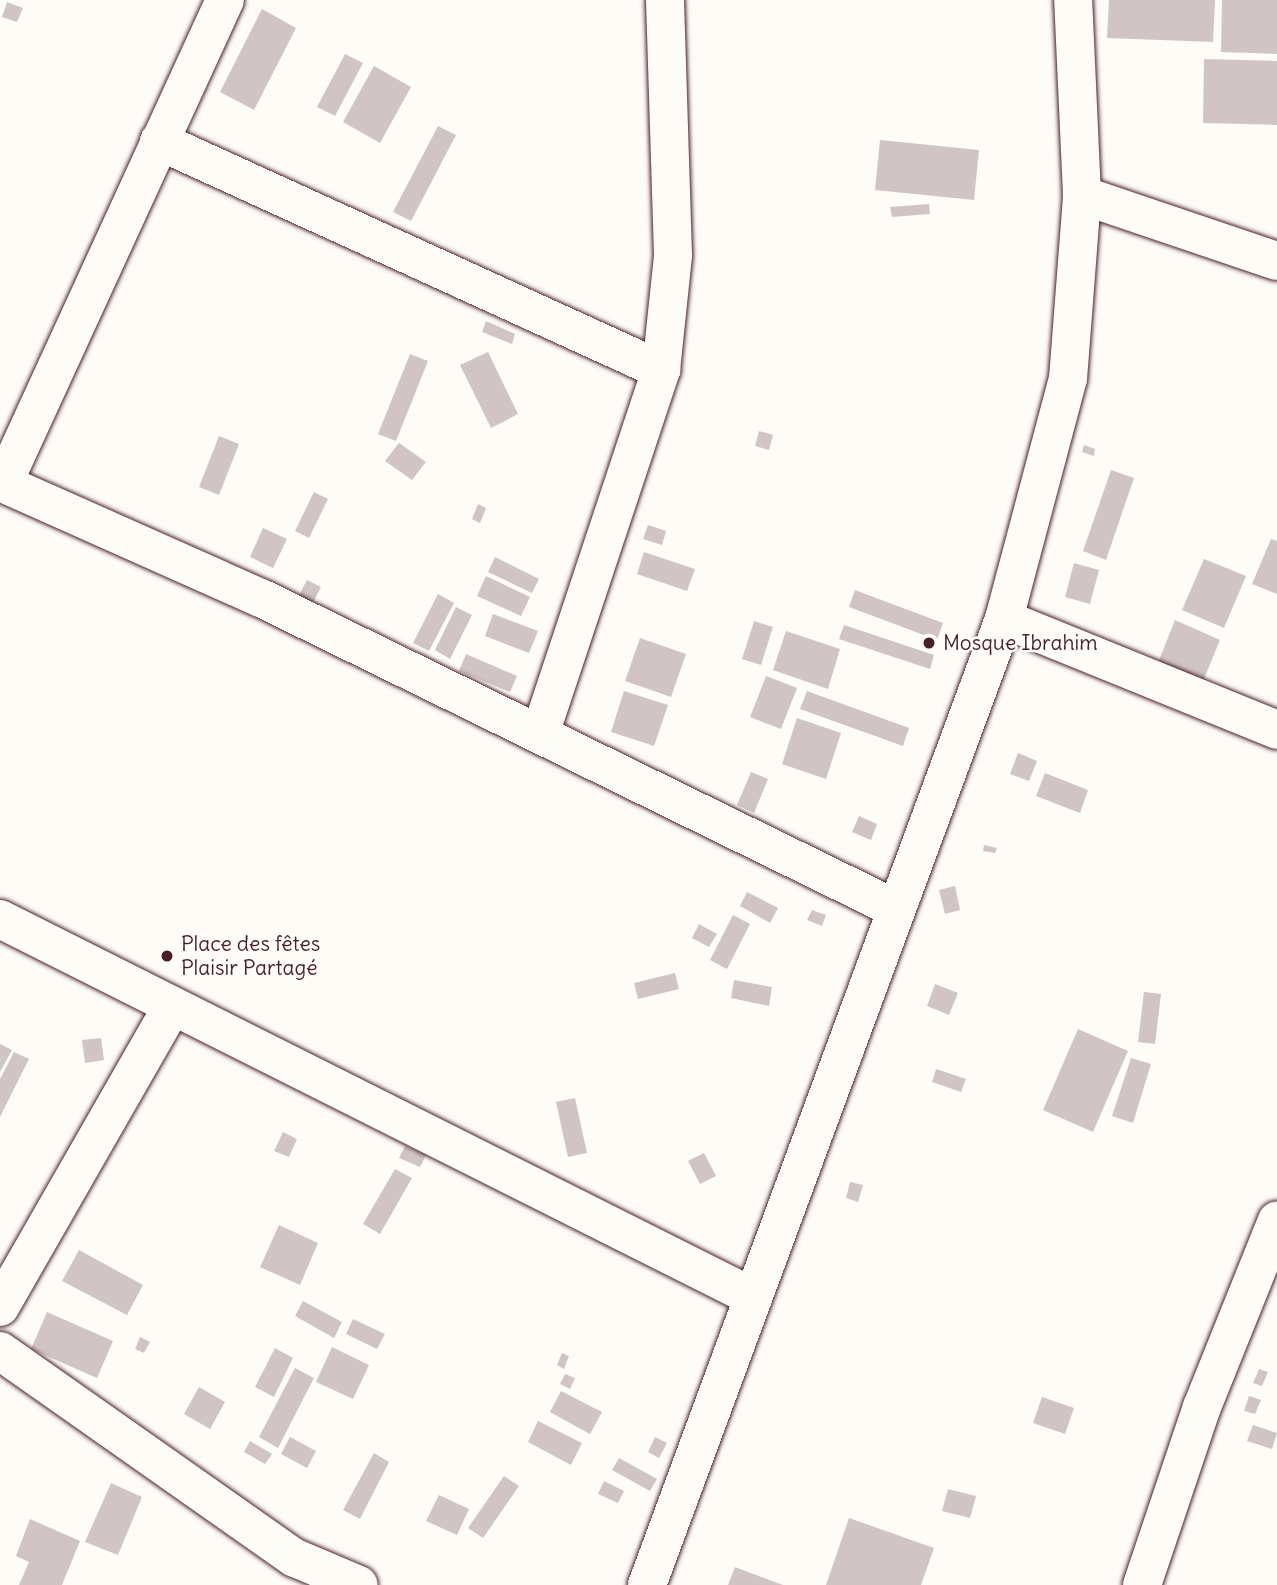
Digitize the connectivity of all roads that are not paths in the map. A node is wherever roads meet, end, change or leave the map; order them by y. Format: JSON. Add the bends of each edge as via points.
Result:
{"nodes":[{"id":1,"x":225,"y":0,"type":"edge"},
{"id":2,"x":665,"y":0,"type":"edge"},
{"id":3,"x":1073,"y":0,"type":"edge"},
{"id":4,"x":159,"y":141,"type":"junction"},
{"id":5,"x":1082,"y":195,"type":"junction"},
{"id":6,"x":1277,"y":261,"type":"edge"},
{"id":7,"x":661,"y":370,"type":"junction"},
{"id":8,"x":1,"y":483,"type":"edge"},
{"id":9,"x":1004,"y":619,"type":"junction"},
{"id":10,"x":1277,"y":730,"type":"edge"},
{"id":11,"x":540,"y":734,"type":"junction"},
{"id":12,"x":896,"y":909,"type":"junction"},
{"id":13,"x":0,"y":919,"type":"edge"},
{"id":14,"x":171,"y":1007,"type":"junction"},
{"id":15,"x":1277,"y":1220,"type":"edge"},
{"id":16,"x":753,"y":1297,"type":"junction"},
{"id":17,"x":0,"y":1307,"type":"edge"},
{"id":18,"x":0,"y":1351,"type":"edge"},
{"id":19,"x":288,"y":1571,"type":"edge"},
{"id":20,"x":359,"y":1585,"type":"edge"},
{"id":21,"x":647,"y":1585,"type":"edge"},
{"id":22,"x":1142,"y":1585,"type":"edge"}],
"edges":[{"from":1,"to":4,"type":"street"},
{"from":2,"to":7,"type":"street","via":[[673,255]]},
{"from":3,"to":5,"type":"street"},
{"from":4,"to":7,"type":"street"},
{"from":4,"to":8,"type":"street"},
{"from":5,"to":6,"type":"street"},
{"from":5,"to":9,"type":"street","via":[[1068,379]]},
{"from":7,"to":11,"type":"street"},
{"from":8,"to":11,"type":"street","via":[[261,597]]},
{"from":9,"to":10,"type":"street"},
{"from":9,"to":12,"type":"street"},
{"from":11,"to":12,"type":"street"},
{"from":12,"to":16,"type":"street"},
{"from":13,"to":14,"type":"street"},
{"from":14,"to":16,"type":"street"},
{"from":14,"to":17,"type":"street"},
{"from":15,"to":22,"type":"street","via":[[1202,1407]]},
{"from":16,"to":21,"type":"street"},
{"from":18,"to":19,"type":"street"},
{"from":19,"to":20,"type":"street"}]}
